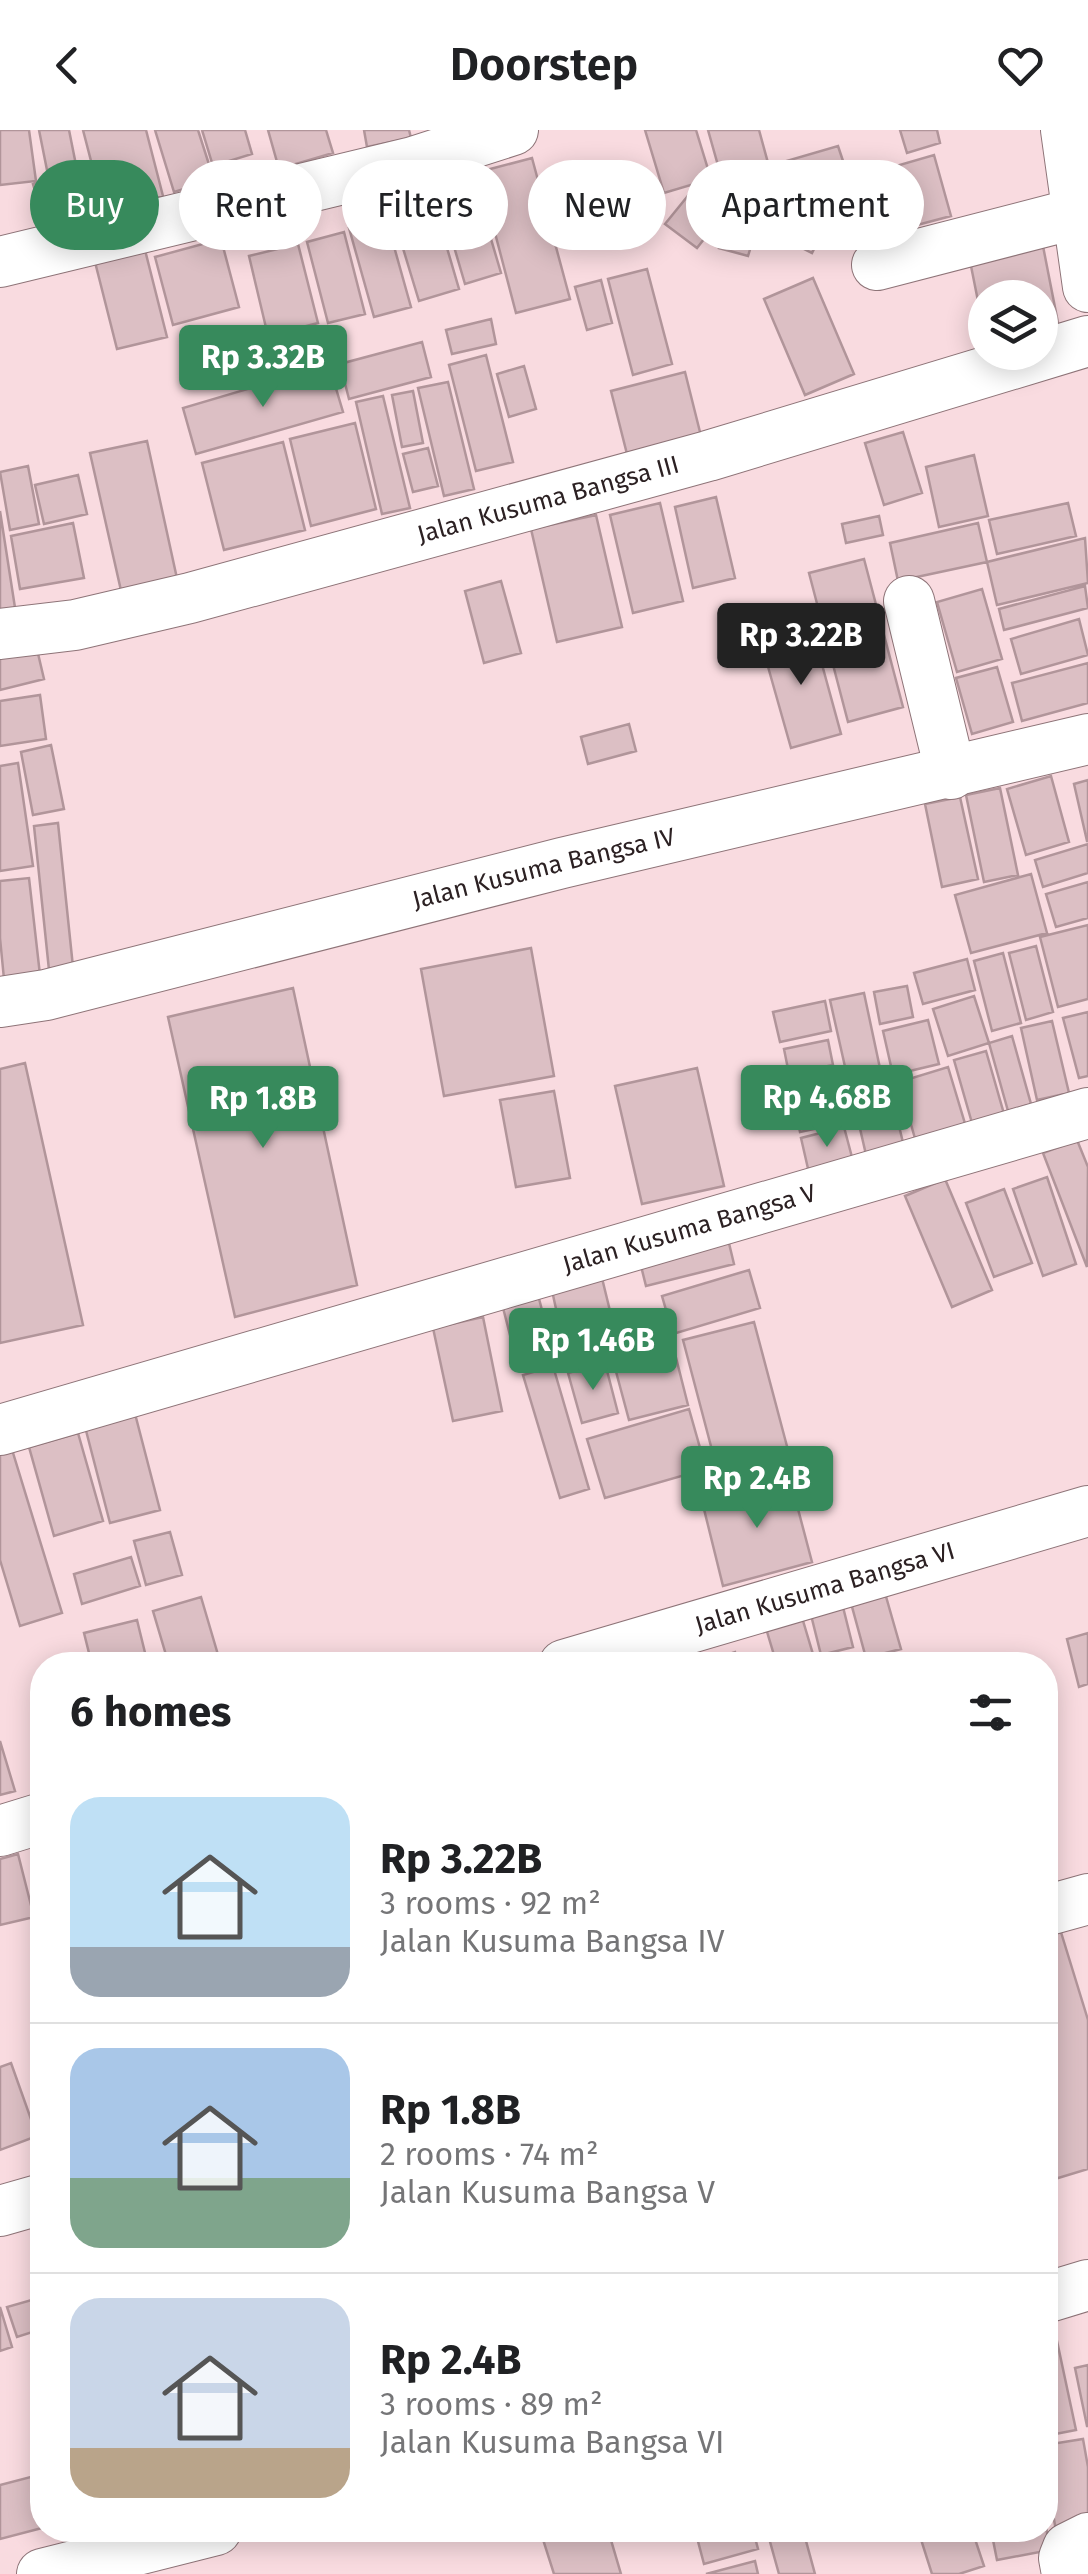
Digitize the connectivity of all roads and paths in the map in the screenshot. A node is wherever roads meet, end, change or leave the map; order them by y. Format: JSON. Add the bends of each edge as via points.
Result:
{"nodes":[{"id":1,"x":513,"y":130,"type":"edge"},
{"id":2,"x":1066,"y":130,"type":"edge"},
{"id":3,"x":1078,"y":213,"type":"junction"},
{"id":4,"x":0,"y":262,"type":"edge"},
{"id":5,"x":878,"y":265,"type":"dead end"},
{"id":6,"x":1088,"y":287,"type":"edge"},
{"id":7,"x":1088,"y":342,"type":"edge"},
{"id":8,"x":909,"y":602,"type":"dead end"},
{"id":9,"x":0,"y":634,"type":"edge"},
{"id":10,"x":1088,"y":739,"type":"edge"},
{"id":11,"x":951,"y":774,"type":"junction"},
{"id":12,"x":0,"y":1002,"type":"edge"},
{"id":13,"x":1088,"y":1113,"type":"edge"},
{"id":14,"x":0,"y":1430,"type":"edge"},
{"id":15,"x":1088,"y":1511,"type":"edge"},
{"id":16,"x":608,"y":1652,"type":"edge"},
{"id":17,"x":30,"y":1822,"type":"edge"},
{"id":18,"x":0,"y":1831,"type":"edge"},
{"id":19,"x":1088,"y":1898,"type":"edge"},
{"id":20,"x":1058,"y":1907,"type":"edge"},
{"id":21,"x":30,"y":2202,"type":"edge"},
{"id":22,"x":0,"y":2211,"type":"edge"},
{"id":23,"x":1088,"y":2285,"type":"edge"},
{"id":24,"x":1058,"y":2294,"type":"edge"},
{"id":25,"x":1088,"y":2538,"type":"edge"},
{"id":26,"x":193,"y":2548,"type":"edge"},
{"id":27,"x":42,"y":2574,"type":"edge"},
{"id":28,"x":1066,"y":2574,"type":"edge"}],
"edges":[{"from":1,"to":4,"type":"street","via":[[394,167]]},
{"from":2,"to":3,"type":"street"},
{"from":3,"to":5,"type":"street"},
{"from":3,"to":6,"type":"street"},
{"from":7,"to":9,"type":"street","name":"Jalan Kusuma Bangsa III","via":[[708,456],[190,598],[75,625]]},
{"from":8,"to":11,"type":"street"},
{"from":10,"to":11,"type":"street","name":"Jalan Kusuma Bangsa IV"},
{"from":11,"to":12,"type":"street","name":"Jalan Kusuma Bangsa IV"},
{"from":13,"to":14,"type":"street","name":"Jalan Kusuma Bangsa V"},
{"from":15,"to":16,"type":"street","name":"Jalan Kusuma Bangsa VI"},
{"from":17,"to":18,"type":"street"},
{"from":19,"to":20,"type":"street"},
{"from":21,"to":22,"type":"street"},
{"from":23,"to":24,"type":"street"},
{"from":25,"to":28,"type":"street","via":[[1068,2548]]},
{"from":26,"to":27,"type":"street"}]}
